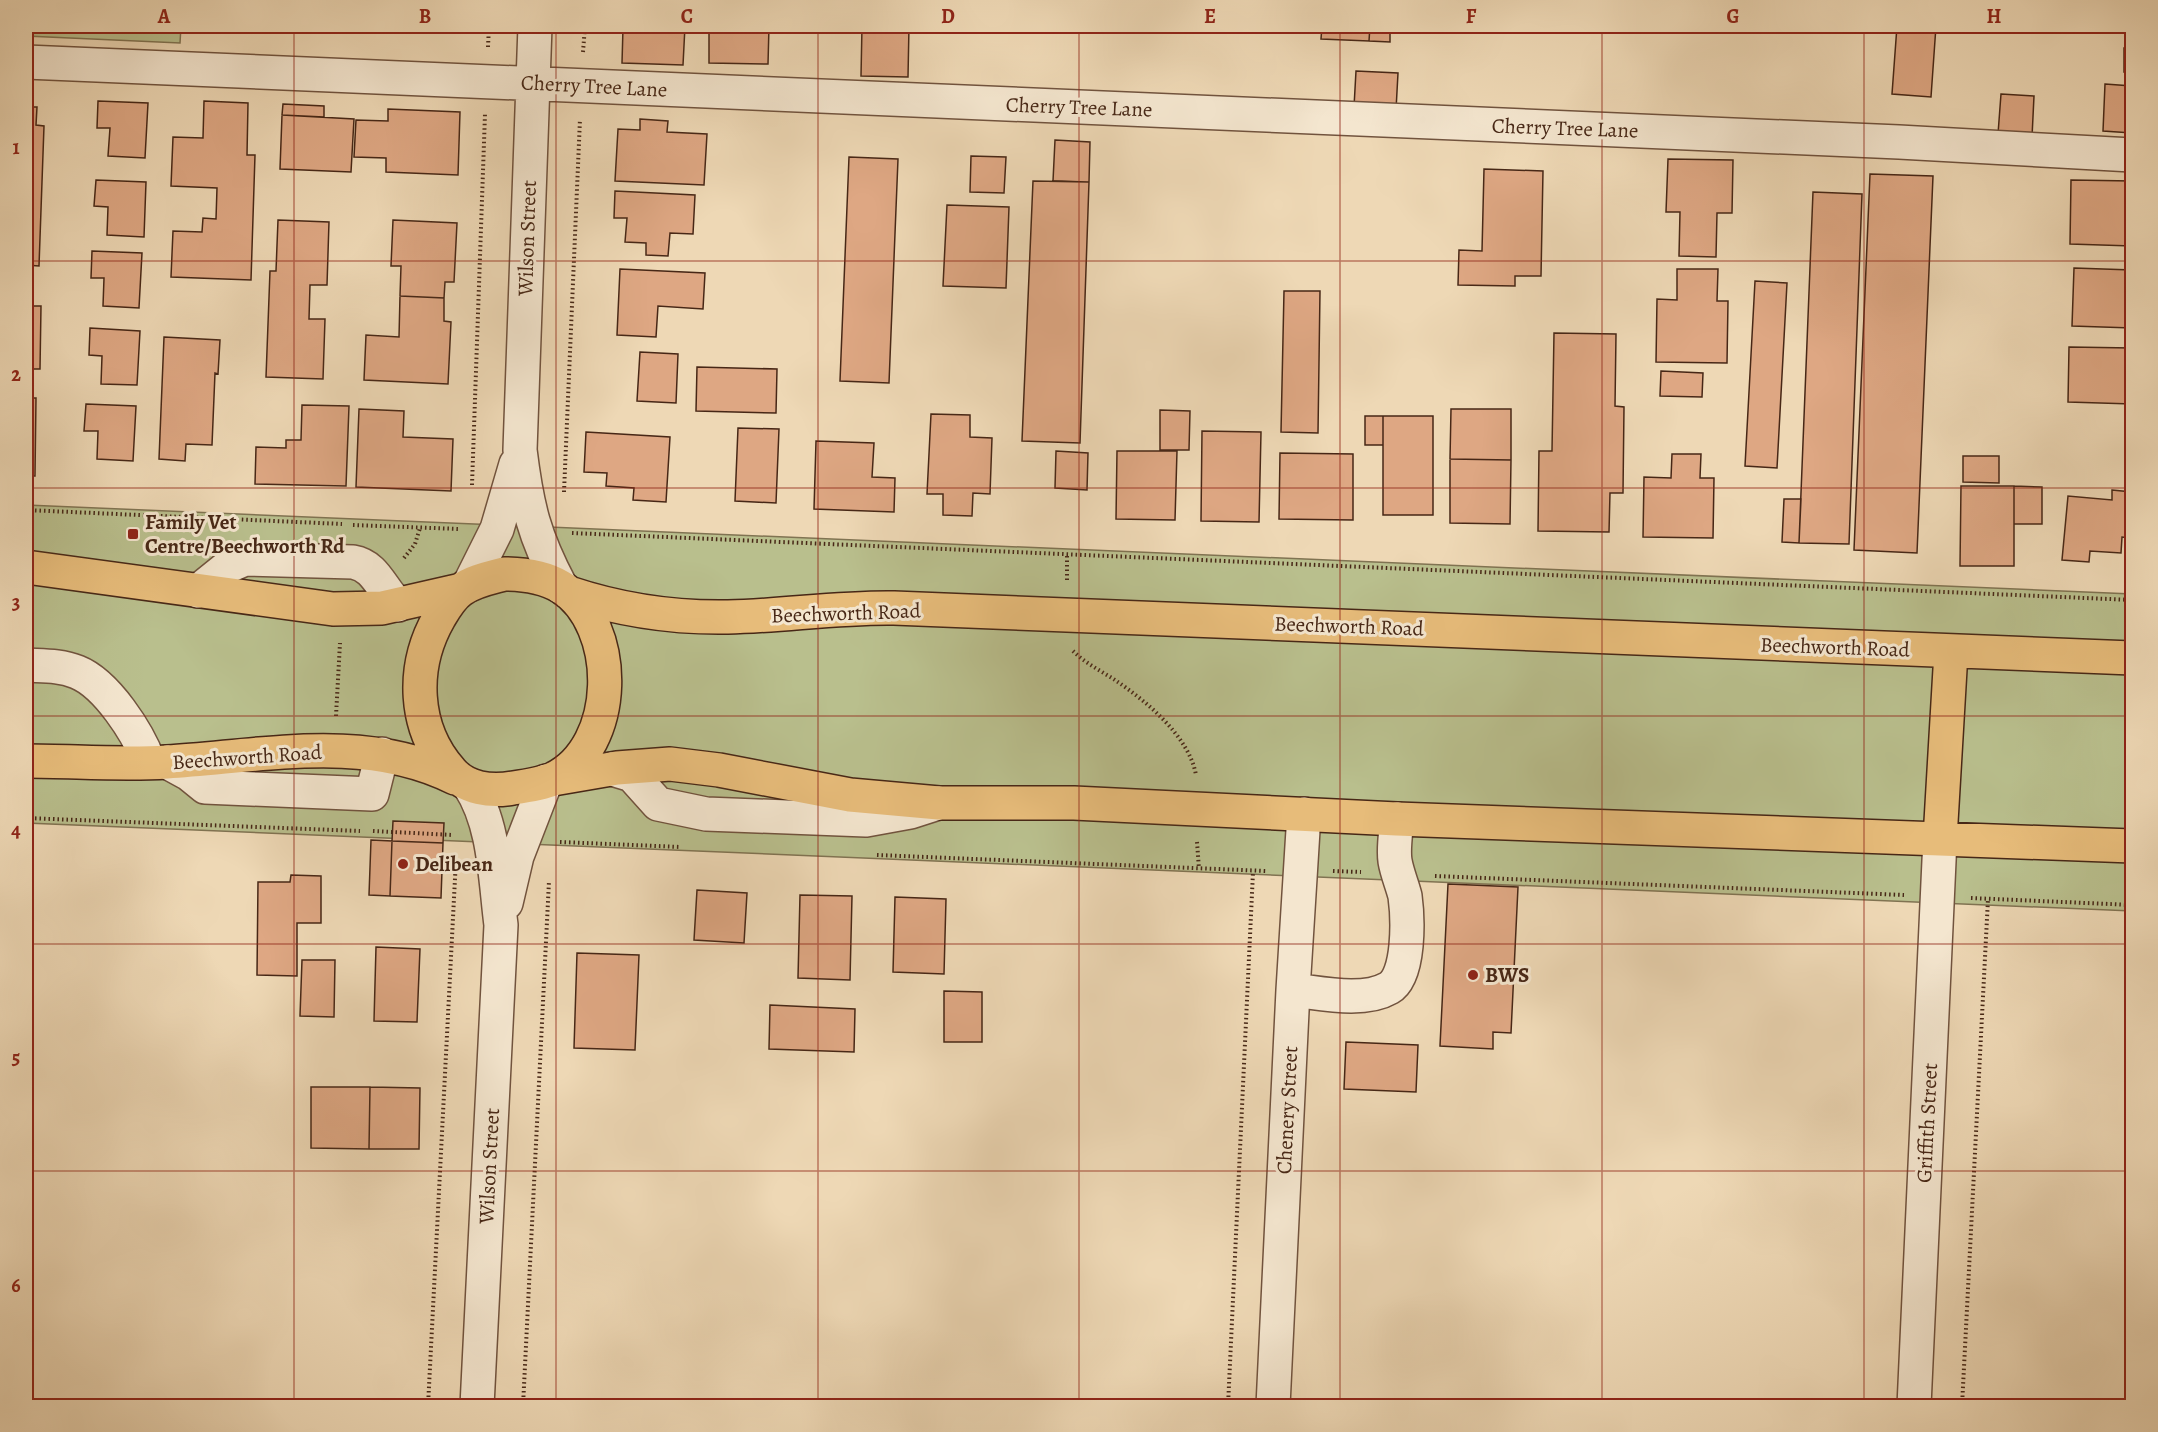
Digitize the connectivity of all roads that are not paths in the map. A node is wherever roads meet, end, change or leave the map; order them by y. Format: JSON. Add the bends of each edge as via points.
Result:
{"nodes":[{"id":1,"x":535,"y":26,"type":"edge"},
{"id":2,"x":26,"y":62,"type":"edge"},
{"id":3,"x":532,"y":82,"type":"junction"},
{"id":4,"x":2133,"y":155,"type":"edge"},
{"id":5,"x":520,"y":450,"type":"junction"},
{"id":6,"x":26,"y":567,"type":"edge"},
{"id":7,"x":465,"y":587,"type":"junction"},
{"id":8,"x":565,"y":590,"type":"junction"},
{"id":9,"x":198,"y":591,"type":"junction"},
{"id":10,"x":398,"y":605,"type":"junction"},
{"id":11,"x":1952,"y":652,"type":"junction"},
{"id":12,"x":2133,"y":658,"type":"edge"},
{"id":13,"x":26,"y":665,"type":"edge"},
{"id":14,"x":382,"y":754,"type":"junction"},
{"id":15,"x":26,"y":761,"type":"edge"},
{"id":16,"x":158,"y":762,"type":"junction"},
{"id":17,"x":612,"y":769,"type":"junction"},
{"id":18,"x":549,"y":780,"type":"junction"},
{"id":19,"x":466,"y":783,"type":"junction"},
{"id":20,"x":939,"y":803,"type":"junction"},
{"id":21,"x":1304,"y":814,"type":"junction"},
{"id":22,"x":1397,"y":819,"type":"junction"},
{"id":23,"x":1940,"y":839,"type":"junction"},
{"id":24,"x":506,"y":843,"type":"junction"},
{"id":25,"x":2133,"y":846,"type":"edge"},
{"id":26,"x":1293,"y":990,"type":"junction"},
{"id":27,"x":477,"y":1407,"type":"edge"},
{"id":28,"x":1273,"y":1407,"type":"edge"},
{"id":29,"x":1914,"y":1407,"type":"edge"}],
"edges":[{"from":1,"to":3,"type":"street","name":"Wilson Street"},
{"from":2,"to":3,"type":"street","name":"Cherry Tree Lane"},
{"from":3,"to":4,"type":"street","name":"Cherry Tree Lane"},
{"from":3,"to":5,"type":"street","name":"Wilson Street"},
{"from":5,"to":7,"type":"street","name":"Wilson Street","via":[[497,529]]},
{"from":5,"to":8,"type":"street","name":"Wilson Street","via":[[529,514],[544,554]]},
{"from":6,"to":9,"type":"main road"},
{"from":7,"to":8,"type":"main road","via":[[486,578],[515,574],[535,577]]},
{"from":7,"to":10,"type":"main road"},
{"from":7,"to":19,"type":"main road","via":[[445,608],[432,630],[419,680],[422,712],[432,744],[447,767]]},
{"from":8,"to":11,"type":"main road","name":"Beechworth Road","via":[[612,607],[697,616],[864,608]]},
{"from":8,"to":18,"type":"main road","via":[[582,609],[596,636],[606,689],[598,722],[586,746],[575,762]]},
{"from":9,"to":10,"type":"main road","via":[[343,609]]},
{"from":9,"to":10,"type":"street","via":[[228,566],[245,559],[353,562],[367,565]]},
{"from":11,"to":12,"type":"main road","name":"Beechworth Road"},
{"from":11,"to":23,"type":"main road"},
{"from":13,"to":16,"type":"street","via":[[55,666],[83,674],[128,720]]},
{"from":14,"to":16,"type":"main road","name":"Beechworth Road","via":[[308,751]]},
{"from":14,"to":16,"type":"street","via":[[372,794],[205,787],[189,774]]},
{"from":14,"to":19,"type":"main road","name":"Beechworth Road","via":[[432,766]]},
{"from":15,"to":16,"type":"main road","name":"Beechworth Road"},
{"from":17,"to":18,"type":"main road"},
{"from":17,"to":20,"type":"main road","via":[[653,764],[694,767],[850,795]]},
{"from":17,"to":20,"type":"street","via":[[632,775],[658,804],[706,814],[866,820]]},
{"from":18,"to":19,"type":"main road","via":[[507,789]]},
{"from":18,"to":24,"type":"street","name":"Wilson Street"},
{"from":19,"to":24,"type":"street","name":"Wilson Street"},
{"from":20,"to":21,"type":"main road","via":[[1074,803]]},
{"from":21,"to":22,"type":"main road"},
{"from":21,"to":26,"type":"street","name":"Chenery Street"},
{"from":22,"to":23,"type":"main road"},
{"from":22,"to":26,"type":"street","via":[[1394,859],[1405,897],[1406,944],[1400,978],[1389,988],[1372,994]]},
{"from":23,"to":25,"type":"main road"},
{"from":23,"to":29,"type":"street","name":"Griffith Street"},
{"from":24,"to":27,"type":"street","name":"Wilson Street"},
{"from":26,"to":28,"type":"street","name":"Chenery Street"}]}
